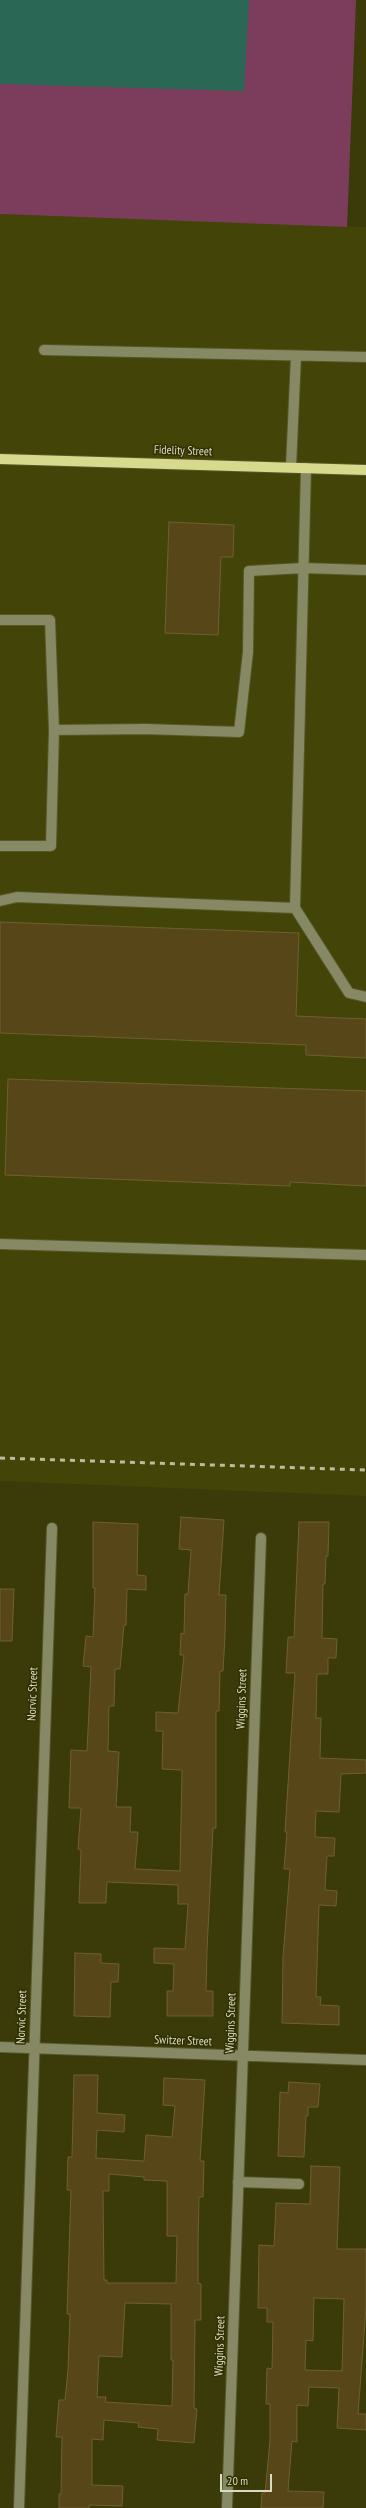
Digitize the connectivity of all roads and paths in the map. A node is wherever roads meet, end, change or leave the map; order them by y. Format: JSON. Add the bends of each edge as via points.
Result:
{"nodes":[{"id":1,"x":44,"y":350,"type":"dead end"},
{"id":2,"x":296,"y":356,"type":"junction"},
{"id":3,"x":366,"y":357,"type":"edge"},
{"id":4,"x":0,"y":459,"type":"edge"},
{"id":5,"x":291,"y":467,"type":"junction"},
{"id":6,"x":306,"y":468,"type":"junction"},
{"id":7,"x":366,"y":470,"type":"edge"},
{"id":8,"x":303,"y":568,"type":"junction"},
{"id":9,"x":366,"y":570,"type":"edge"},
{"id":10,"x":0,"y":620,"type":"edge"},
{"id":11,"x":54,"y":730,"type":"junction"},
{"id":12,"x":0,"y":846,"type":"edge"},
{"id":13,"x":0,"y":901,"type":"edge"},
{"id":14,"x":295,"y":908,"type":"junction"},
{"id":15,"x":366,"y":997,"type":"edge"},
{"id":16,"x":0,"y":1244,"type":"edge"},
{"id":17,"x":366,"y":1255,"type":"edge"},
{"id":18,"x":52,"y":1528,"type":"dead end"},
{"id":19,"x":261,"y":1538,"type":"dead end"},
{"id":20,"x":0,"y":2047,"type":"edge"},
{"id":21,"x":34,"y":2048,"type":"junction"},
{"id":22,"x":243,"y":2056,"type":"junction"},
{"id":23,"x":366,"y":2060,"type":"edge"},
{"id":24,"x":238,"y":2182,"type":"junction"},
{"id":25,"x":299,"y":2184,"type":"dead end"},
{"id":26,"x":19,"y":2508,"type":"edge"},
{"id":27,"x":227,"y":2508,"type":"edge"}],
"edges":[{"from":1,"to":2,"type":"street"},
{"from":2,"to":3,"type":"street"},
{"from":2,"to":5,"type":"street"},
{"from":4,"to":5,"type":"main road","name":"Fidelity Street"},
{"from":5,"to":6,"type":"main road","name":"Fidelity Street"},
{"from":6,"to":7,"type":"main road","name":"Fidelity Street"},
{"from":6,"to":8,"type":"street"},
{"from":8,"to":9,"type":"street"},
{"from":8,"to":11,"type":"street","via":[[249,570],[248,652],[239,732]]},
{"from":8,"to":14,"type":"street"},
{"from":10,"to":11,"type":"street","via":[[50,620]]},
{"from":11,"to":12,"type":"street","via":[[51,846]]},
{"from":13,"to":14,"type":"street","via":[[17,897]]},
{"from":14,"to":15,"type":"street","via":[[349,993]]},
{"from":16,"to":17,"type":"street"},
{"from":18,"to":21,"type":"street","name":"Norvic Street"},
{"from":19,"to":22,"type":"street","name":"Wiggins Street"},
{"from":20,"to":21,"type":"street","name":"Switzer Street"},
{"from":21,"to":22,"type":"street","name":"Switzer Street"},
{"from":21,"to":26,"type":"street","name":"Norvic Street"},
{"from":22,"to":23,"type":"street","name":"Switzer Street"},
{"from":22,"to":24,"type":"street","name":"Wiggins Street"},
{"from":24,"to":25,"type":"street"},
{"from":24,"to":27,"type":"street","name":"Wiggins Street"}]}
